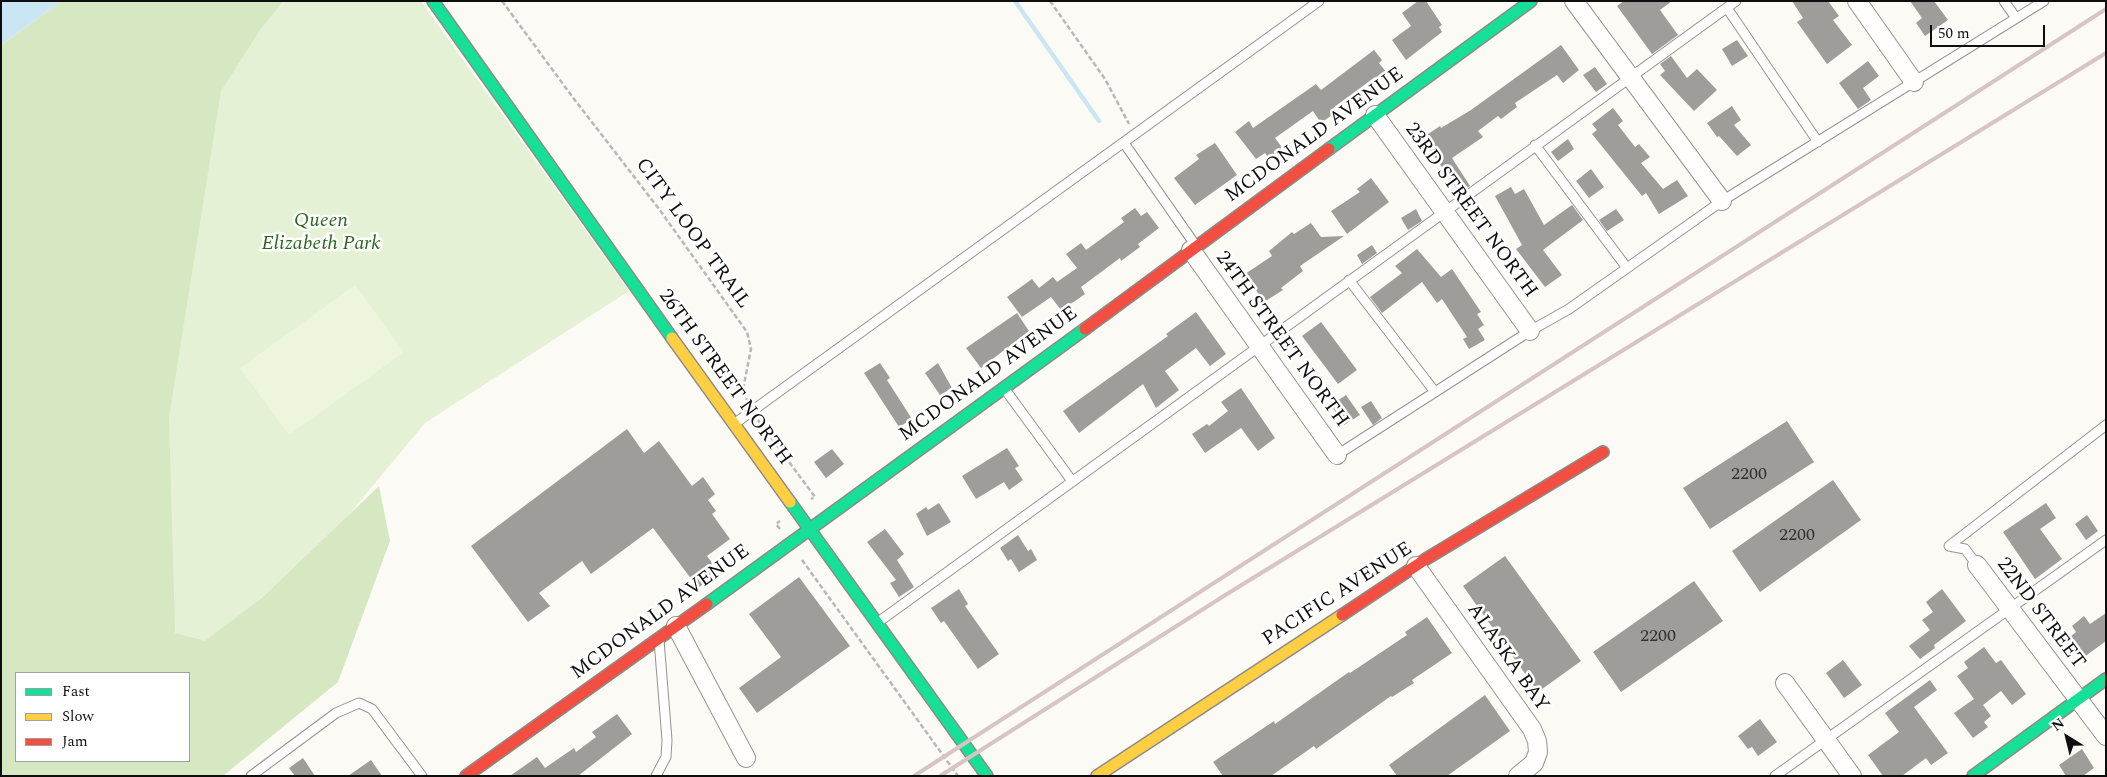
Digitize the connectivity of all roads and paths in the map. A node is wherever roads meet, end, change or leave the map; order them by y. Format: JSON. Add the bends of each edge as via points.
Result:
{"nodes":[{"id":1,"x":433,"y":1,"type":"edge"},
{"id":2,"x":502,"y":1,"type":"edge"},
{"id":3,"x":1050,"y":1,"type":"edge"},
{"id":4,"x":1319,"y":1,"type":"edge"},
{"id":5,"x":1531,"y":1,"type":"edge"},
{"id":6,"x":1574,"y":1,"type":"edge"},
{"id":7,"x":1736,"y":1,"type":"edge"},
{"id":8,"x":1857,"y":1,"type":"edge"},
{"id":9,"x":2004,"y":1,"type":"edge"},
{"id":10,"x":2044,"y":1,"type":"edge"},
{"id":11,"x":1727,"y":8,"type":"junction"},
{"id":12,"x":2016,"y":18,"type":"junction"},
{"id":13,"x":1630,"y":77,"type":"junction"},
{"id":14,"x":1914,"y":82,"type":"junction"},
{"id":15,"x":1375,"y":115,"type":"junction"},
{"id":16,"x":1135,"y":135,"type":"junction"},
{"id":17,"x":1818,"y":142,"type":"junction"},
{"id":18,"x":1124,"y":143,"type":"junction"},
{"id":19,"x":1535,"y":145,"type":"junction"},
{"id":20,"x":1722,"y":201,"type":"junction"},
{"id":21,"x":1444,"y":212,"type":"junction"},
{"id":22,"x":1193,"y":248,"type":"junction"},
{"id":23,"x":1628,"y":268,"type":"junction"},
{"id":24,"x":1349,"y":280,"type":"junction"},
{"id":25,"x":1530,"y":331,"type":"junction"},
{"id":26,"x":1259,"y":345,"type":"junction"},
{"id":27,"x":1004,"y":388,"type":"junction"},
{"id":28,"x":1435,"y":392,"type":"junction"},
{"id":29,"x":751,"y":411,"type":"junction"},
{"id":30,"x":734,"y":424,"type":"junction"},
{"id":31,"x":2106,"y":425,"type":"edge"},
{"id":32,"x":1603,"y":452,"type":"dead end"},
{"id":33,"x":1337,"y":455,"type":"joint"},
{"id":34,"x":1072,"y":481,"type":"junction"},
{"id":35,"x":815,"y":497,"type":"dead end"},
{"id":36,"x":811,"y":530,"type":"junction"},
{"id":37,"x":2106,"y":540,"type":"edge"},
{"id":38,"x":1977,"y":564,"type":"joint"},
{"id":39,"x":1416,"y":566,"type":"junction"},
{"id":40,"x":2010,"y":610,"type":"junction"},
{"id":41,"x":877,"y":623,"type":"junction"},
{"id":42,"x":676,"y":626,"type":"junction"},
{"id":43,"x":659,"y":637,"type":"junction"},
{"id":44,"x":2106,"y":679,"type":"edge"},
{"id":45,"x":1785,"y":683,"type":"dead end"},
{"id":46,"x":2079,"y":700,"type":"junction"},
{"id":47,"x":2106,"y":736,"type":"edge"},
{"id":48,"x":1826,"y":739,"type":"junction"},
{"id":49,"x":746,"y":758,"type":"dead end"},
{"id":50,"x":251,"y":776,"type":"edge"},
{"id":51,"x":422,"y":776,"type":"edge"},
{"id":52,"x":466,"y":776,"type":"edge"},
{"id":53,"x":656,"y":776,"type":"edge"},
{"id":54,"x":987,"y":776,"type":"edge"},
{"id":55,"x":1097,"y":776,"type":"edge"},
{"id":56,"x":1518,"y":776,"type":"edge"},
{"id":57,"x":1775,"y":776,"type":"edge"},
{"id":58,"x":1852,"y":776,"type":"edge"},
{"id":59,"x":1973,"y":776,"type":"edge"}],
"edges":[{"from":1,"to":30,"type":"street","name":"26TH STREET NORTH"},
{"from":2,"to":29,"type":"path","name":"CITY LOOP TRAIL","via":[[747,332],[751,349],[743,389]]},
{"from":3,"to":16,"type":"path","via":[[1105,79]]},
{"from":4,"to":16,"type":"lane"},
{"from":5,"to":15,"type":"street","name":"MCDONALD AVENUE"},
{"from":6,"to":13,"type":"street"},
{"from":7,"to":11,"type":"lane"},
{"from":8,"to":14,"type":"street"},
{"from":9,"to":12,"type":"lane"},
{"from":10,"to":12,"type":"lane"},
{"from":11,"to":13,"type":"lane"},
{"from":11,"to":17,"type":"lane"},
{"from":12,"to":14,"type":"lane"},
{"from":13,"to":19,"type":"lane"},
{"from":13,"to":20,"type":"street"},
{"from":14,"to":17,"type":"lane"},
{"from":15,"to":21,"type":"street","name":"23RD STREET NORTH"},
{"from":15,"to":22,"type":"street","name":"MCDONALD AVENUE"},
{"from":16,"to":18,"type":"lane"},
{"from":17,"to":20,"type":"lane"},
{"from":18,"to":22,"type":"lane"},
{"from":18,"to":29,"type":"lane"},
{"from":19,"to":21,"type":"lane"},
{"from":19,"to":23,"type":"lane"},
{"from":20,"to":23,"type":"lane"},
{"from":21,"to":24,"type":"lane"},
{"from":21,"to":25,"type":"street","name":"23RD STREET NORTH"},
{"from":22,"to":26,"type":"street","name":"24TH STREET NORTH"},
{"from":22,"to":27,"type":"street","name":"MCDONALD AVENUE"},
{"from":23,"to":25,"type":"lane","via":[[1569,309]]},
{"from":24,"to":26,"type":"lane"},
{"from":24,"to":28,"type":"lane"},
{"from":25,"to":28,"type":"lane"},
{"from":26,"to":33,"type":"street","name":"24TH STREET NORTH"},
{"from":26,"to":34,"type":"lane"},
{"from":27,"to":34,"type":"lane"},
{"from":27,"to":36,"type":"street","name":"MCDONALD AVENUE"},
{"from":28,"to":33,"type":"lane"},
{"from":29,"to":30,"type":"lane"},
{"from":29,"to":35,"type":"path","name":"CITY LOOP TRAIL"},
{"from":30,"to":36,"type":"street","name":"26TH STREET NORTH"},
{"from":31,"to":38,"type":"lane","via":[[1949,546],[1965,549]]},
{"from":32,"to":39,"type":"street","name":"PACIFIC AVENUE"},
{"from":34,"to":41,"type":"lane"},
{"from":36,"to":41,"type":"street","name":"26TH STREET NORTH"},
{"from":36,"to":42,"type":"street","name":"MCDONALD AVENUE"},
{"from":37,"to":40,"type":"lane"},
{"from":38,"to":40,"type":"street","name":"22ND STREET"},
{"from":39,"to":55,"type":"street","name":"PACIFIC AVENUE"},
{"from":39,"to":56,"type":"street","name":"ALASKA BAY","via":[[1538,741],[1534,763]]},
{"from":40,"to":46,"type":"street","name":"22ND STREET"},
{"from":40,"to":48,"type":"lane"},
{"from":41,"to":54,"type":"street","name":"26TH STREET NORTH"},
{"from":42,"to":43,"type":"street","name":"MCDONALD AVENUE"},
{"from":42,"to":49,"type":"street"},
{"from":43,"to":52,"type":"street","name":"MCDONALD AVENUE"},
{"from":43,"to":53,"type":"lane","via":[[667,740],[666,757]]},
{"from":44,"to":46,"type":"street"},
{"from":45,"to":48,"type":"street"},
{"from":46,"to":47,"type":"street","name":"22ND STREET"},
{"from":46,"to":59,"type":"street"},
{"from":48,"to":57,"type":"lane"},
{"from":48,"to":58,"type":"street"},
{"from":50,"to":51,"type":"lane","via":[[336,713],[359,702],[372,709]]}]}
